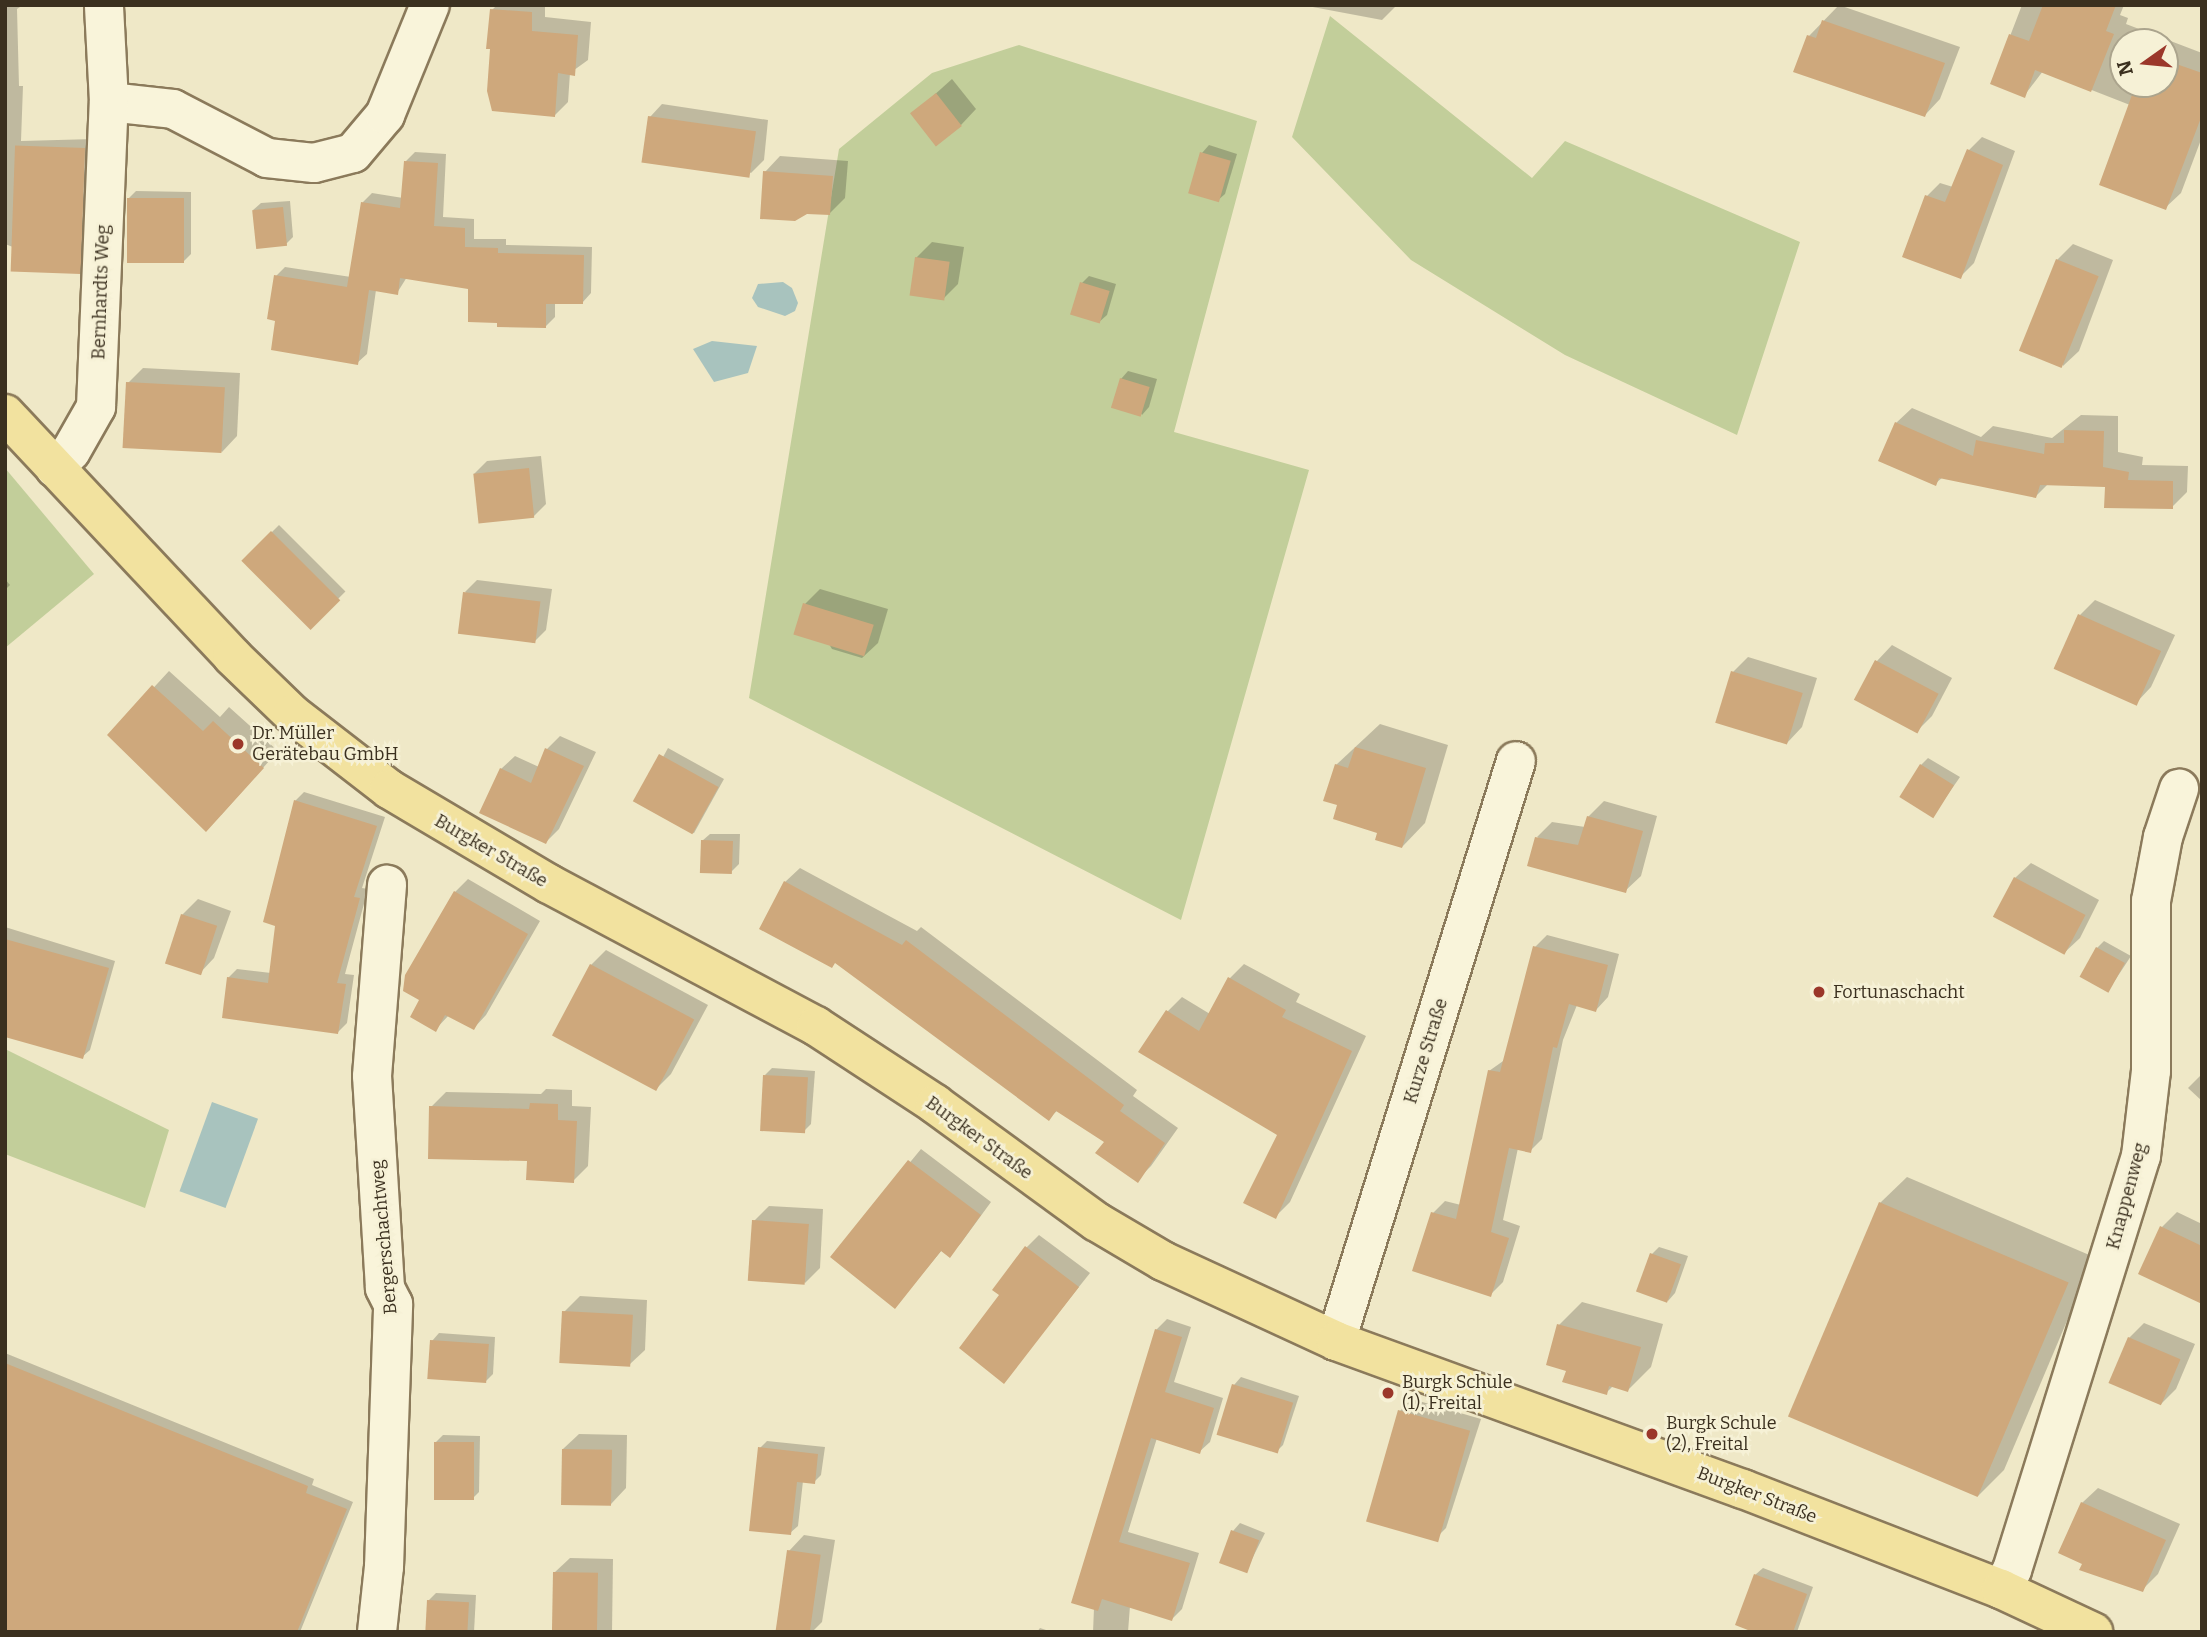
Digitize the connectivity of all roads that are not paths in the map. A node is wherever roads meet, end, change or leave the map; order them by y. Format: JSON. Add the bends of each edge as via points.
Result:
{"nodes":[{"id":1,"x":104,"y":5,"type":"edge"},
{"id":2,"x":430,"y":5,"type":"edge"},
{"id":3,"x":109,"y":102,"type":"junction"},
{"id":4,"x":5,"y":414,"type":"edge"},
{"id":5,"x":55,"y":468,"type":"junction"},
{"id":6,"x":1516,"y":761,"type":"dead end"},
{"id":7,"x":2179,"y":789,"type":"dead end"},
{"id":8,"x":387,"y":885,"type":"dead end"},
{"id":9,"x":1336,"y":1341,"type":"junction"},
{"id":10,"x":2001,"y":1589,"type":"junction"},
{"id":11,"x":377,"y":1632,"type":"edge"},
{"id":12,"x":2093,"y":1632,"type":"edge"}],
"edges":[{"from":1,"to":3,"type":"street","name":"Bernhardts Weg"},
{"from":2,"to":3,"type":"street","via":[[385,115],[352,153],[314,163],[267,158],[173,109]]},
{"from":3,"to":5,"type":"street","name":"Bernhardts Weg","via":[[96,407],[71,452]]},
{"from":4,"to":5,"type":"main road","name":"Burgker Straße"},
{"from":5,"to":9,"type":"main road","name":"Burgker Straße","via":[[272,695],[403,799],[549,884],[817,1026],[1097,1222],[1163,1261]]},
{"from":6,"to":9,"type":"street","name":"Kurze Straße"},
{"from":7,"to":10,"type":"street","name":"Knappenweg","via":[[2163,837],[2151,901],[2151,1071],[2141,1156],[2020,1546]]},
{"from":8,"to":11,"type":"street","name":"Bergerschachtweg","via":[[372,1076],[385,1288],[393,1304],[384,1567]]},
{"from":9,"to":10,"type":"main road","name":"Burgker Straße","via":[[1628,1446]]},
{"from":10,"to":12,"type":"main road","name":"Burgker Straße"}]}
